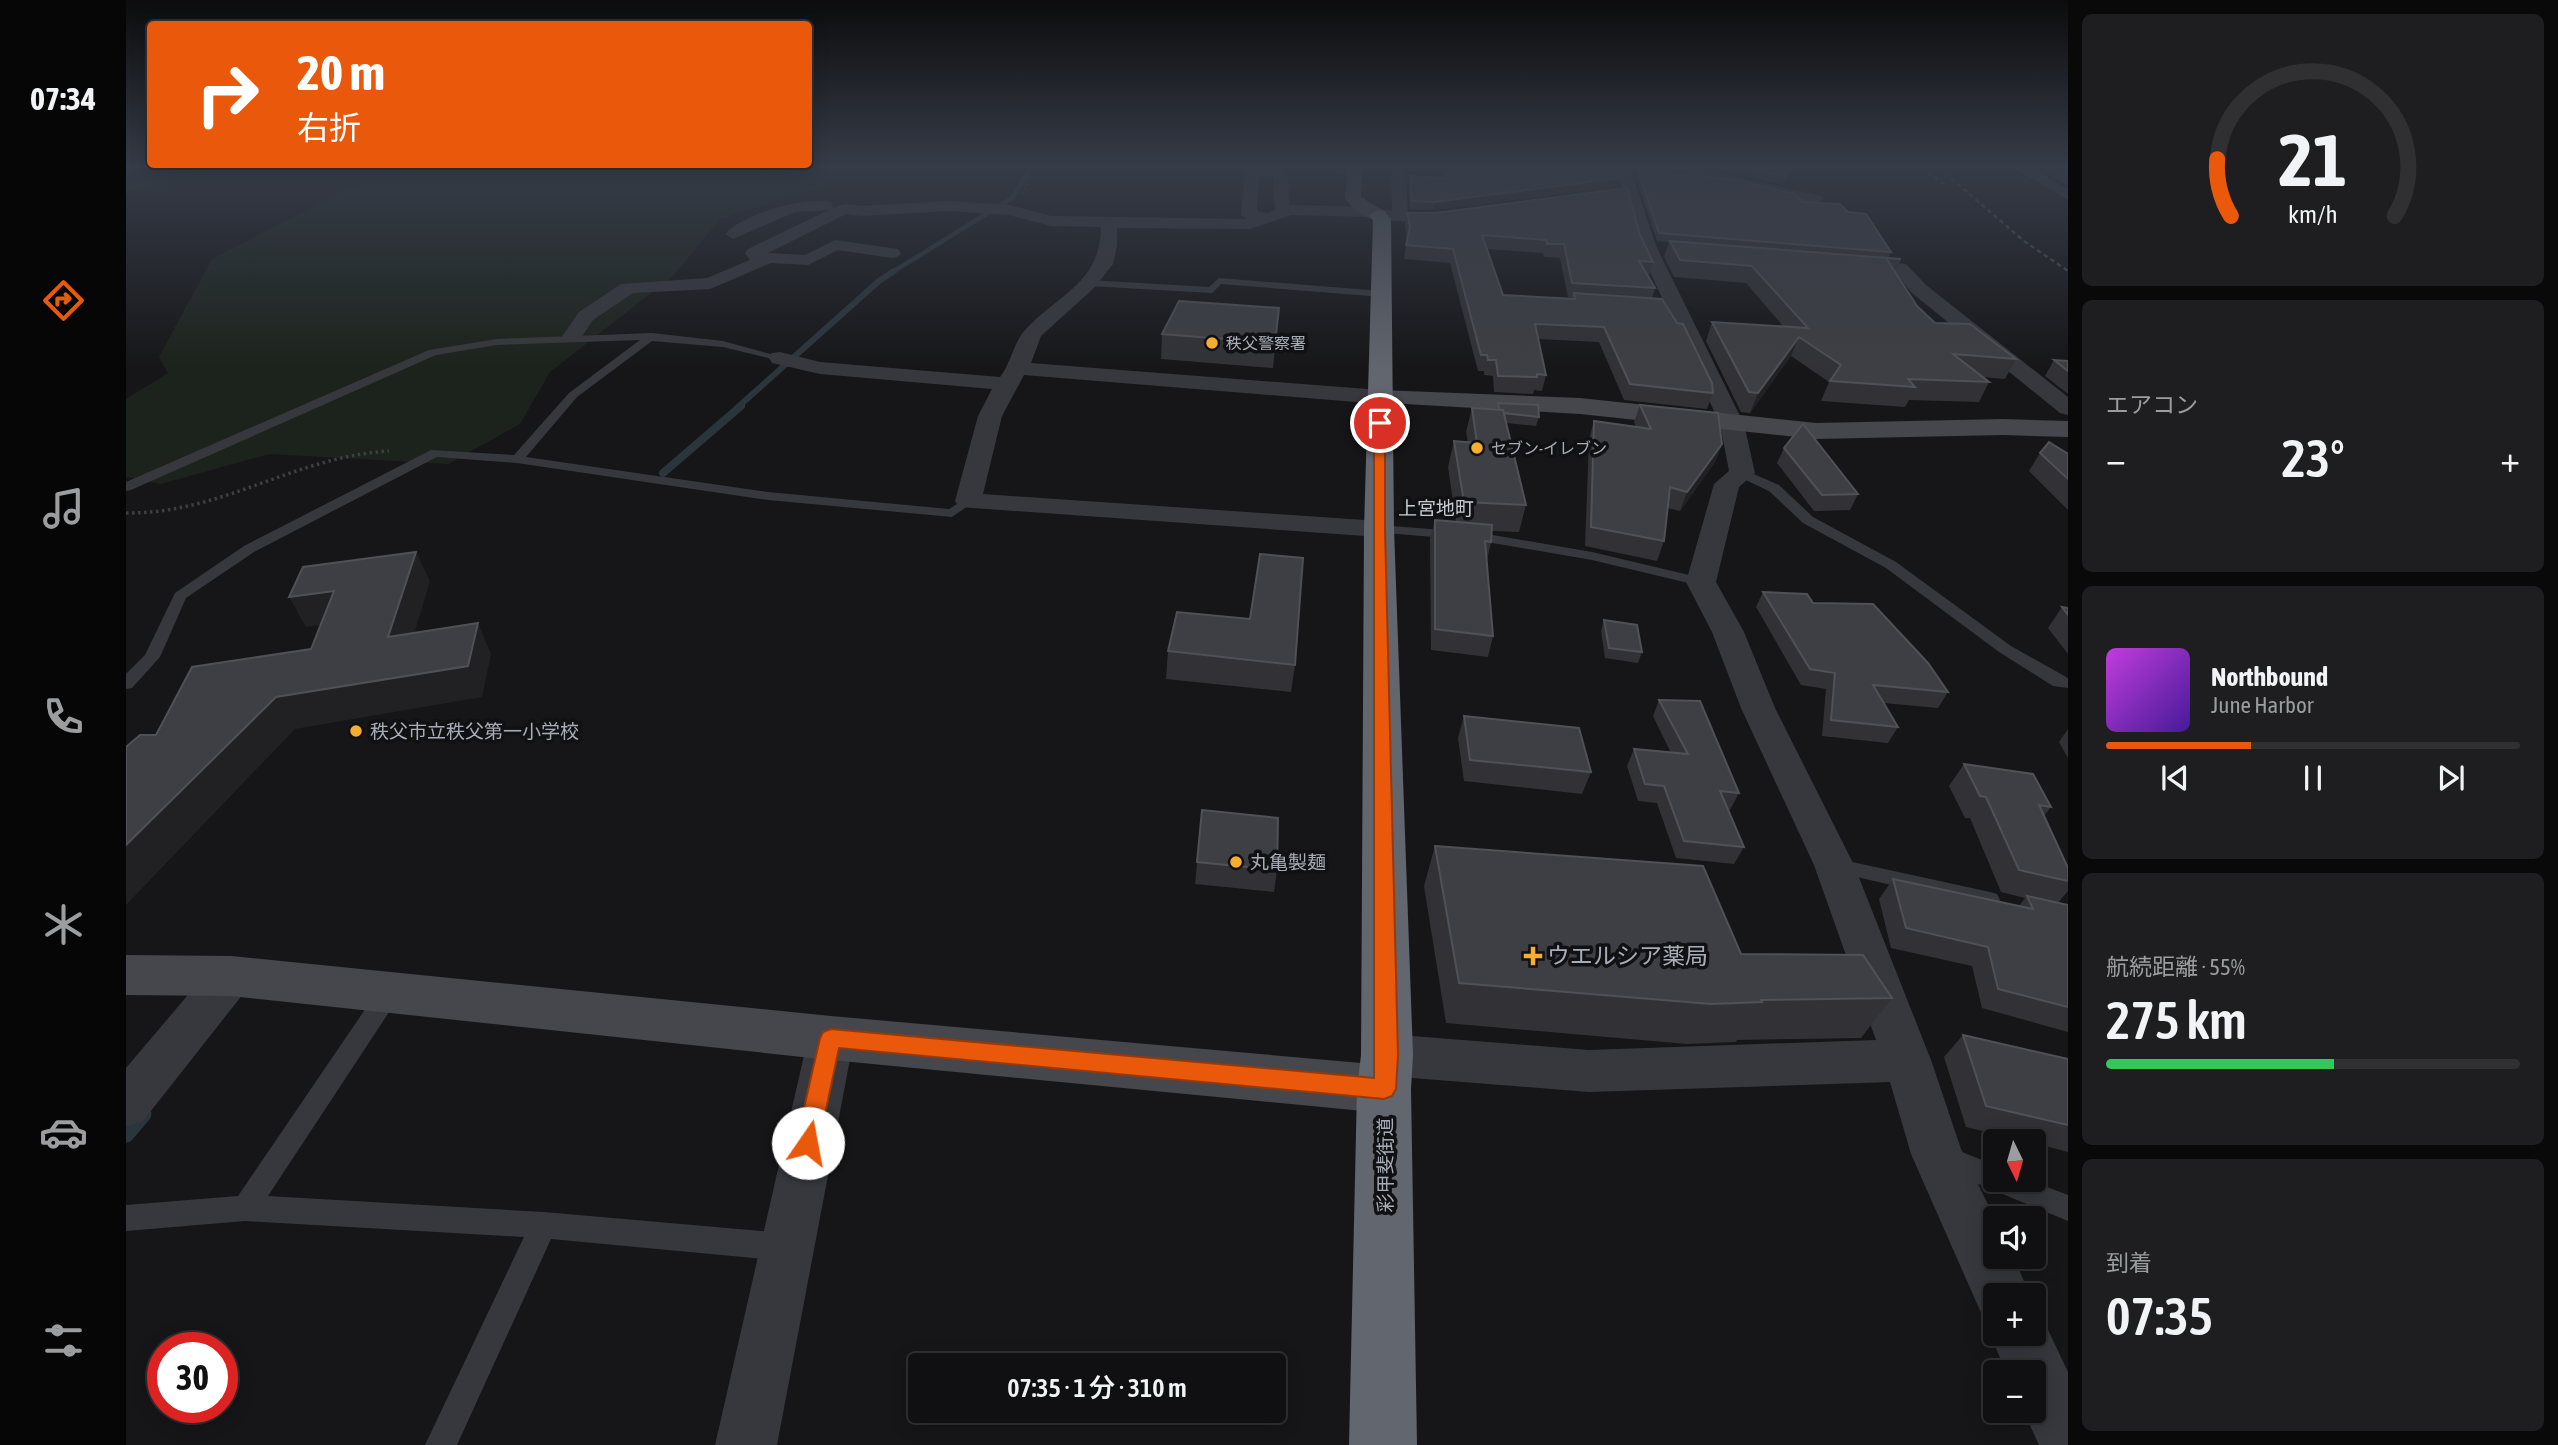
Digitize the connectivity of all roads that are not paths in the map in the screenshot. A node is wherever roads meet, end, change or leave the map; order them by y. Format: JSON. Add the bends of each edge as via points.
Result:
{"nodes":[{"id":1,"x":790,"y":235,"type":"edge"},
{"id":2,"x":1109,"y":235,"type":"edge"},
{"id":3,"x":1382,"y":235,"type":"edge"},
{"id":4,"x":1642,"y":235,"type":"edge"},
{"id":5,"x":1648,"y":248,"type":"junction"},
{"id":6,"x":1674,"y":249,"type":"edge"},
{"id":7,"x":892,"y":253,"type":"dead end"},
{"id":8,"x":769,"y":258,"type":"junction"},
{"id":9,"x":1831,"y":262,"type":"edge"},
{"id":10,"x":1088,"y":283,"type":"junction"},
{"id":11,"x":1382,"y":294,"type":"junction"},
{"id":12,"x":652,"y":336,"type":"junction"},
{"id":13,"x":571,"y":338,"type":"junction"},
{"id":14,"x":790,"y":362,"type":"joint"},
{"id":15,"x":1012,"y":376,"type":"junction"},
{"id":16,"x":1380,"y":397,"type":"junction"},
{"id":17,"x":2068,"y":408,"type":"edge"},
{"id":18,"x":1732,"y":424,"type":"junction"},
{"id":19,"x":2068,"y":429,"type":"edge"},
{"id":20,"x":517,"y":459,"type":"junction"},
{"id":21,"x":1742,"y":473,"type":"junction"},
{"id":22,"x":126,"y":487,"type":"edge"},
{"id":23,"x":968,"y":501,"type":"junction"},
{"id":24,"x":1379,"y":529,"type":"junction"},
{"id":25,"x":1701,"y":582,"type":"junction"},
{"id":26,"x":2068,"y":683,"type":"edge"},
{"id":27,"x":126,"y":684,"type":"edge"},
{"id":28,"x":1834,"y":865,"type":"junction"},
{"id":29,"x":2016,"y":906,"type":"edge"},
{"id":30,"x":126,"y":975,"type":"edge"},
{"id":31,"x":231,"y":976,"type":"junction"},
{"id":32,"x":389,"y":993,"type":"junction"},
{"id":33,"x":831,"y":1038,"type":"junction"},
{"id":34,"x":1907,"y":1060,"type":"junction"},
{"id":35,"x":1386,"y":1072,"type":"junction"},
{"id":36,"x":126,"y":1105,"type":"edge"},
{"id":37,"x":1937,"y":1154,"type":"junction"},
{"id":38,"x":1983,"y":1173,"type":"edge"},
{"id":39,"x":2029,"y":1192,"type":"edge"},
{"id":40,"x":245,"y":1208,"type":"junction"},
{"id":41,"x":2068,"y":1208,"type":"edge"},
{"id":42,"x":126,"y":1218,"type":"edge"},
{"id":43,"x":544,"y":1225,"type":"junction"},
{"id":44,"x":785,"y":1247,"type":"junction"},
{"id":45,"x":1996,"y":1283,"type":"edge"},
{"id":46,"x":2025,"y":1346,"type":"edge"},
{"id":47,"x":2068,"y":1440,"type":"edge"},
{"id":48,"x":441,"y":1445,"type":"edge"},
{"id":49,"x":746,"y":1445,"type":"edge"},
{"id":50,"x":1383,"y":1445,"type":"edge"}],
"edges":[{"from":1,"to":8,"type":"street","via":[[754,253]]},
{"from":2,"to":10,"type":"street","via":[[1104,264]]},
{"from":3,"to":11,"type":"highway","name":"彩甲斐街道"},
{"from":4,"to":5,"type":"street"},
{"from":5,"to":6,"type":"street"},
{"from":5,"to":18,"type":"street","via":[[1670,309]]},
{"from":7,"to":8,"type":"street","via":[[835,245],[808,260]]},
{"from":8,"to":13,"type":"street","via":[[710,283],[628,288],[586,316]]},
{"from":9,"to":17,"type":"street","via":[[1900,268],[1919,289]]},
{"from":10,"to":11,"type":"lane","via":[[1212,290],[1219,281]]},
{"from":10,"to":15,"type":"street","via":[[1032,334]]},
{"from":11,"to":16,"type":"highway","name":"彩甲斐街道"},
{"from":12,"to":13,"type":"lane"},
{"from":12,"to":14,"type":"lane","via":[[742,349]]},
{"from":12,"to":20,"type":"lane","via":[[573,395]]},
{"from":13,"to":22,"type":"lane","via":[[446,347]]},
{"from":14,"to":15,"type":"street"},
{"from":15,"to":16,"type":"street","via":[[1127,374]]},
{"from":15,"to":23,"type":"street","via":[[990,416]]},
{"from":16,"to":18,"type":"street","via":[[1580,406]]},
{"from":16,"to":24,"type":"highway","name":"彩甲斐街道"},
{"from":18,"to":19,"type":"street","via":[[1816,432]]},
{"from":18,"to":21,"type":"street"},
{"from":20,"to":23,"type":"lane","via":[[768,496],[952,513]]},
{"from":20,"to":27,"type":"lane","via":[[435,453],[249,549],[180,596],[152,657]]},
{"from":21,"to":25,"type":"street","via":[[1727,484]]},
{"from":21,"to":26,"type":"lane","via":[[1774,488],[1808,520],[1891,565],[2005,649]]},
{"from":23,"to":24,"type":"street"},
{"from":24,"to":25,"type":"lane","via":[[1481,537],[1592,556]]},
{"from":24,"to":35,"type":"highway","name":"彩甲斐街道"},
{"from":25,"to":28,"type":"street"},
{"from":28,"to":29,"type":"lane"},
{"from":28,"to":34,"type":"street"},
{"from":30,"to":31,"type":"street"},
{"from":31,"to":32,"type":"street"},
{"from":31,"to":36,"type":"street"},
{"from":32,"to":33,"type":"street"},
{"from":32,"to":40,"type":"lane"},
{"from":33,"to":35,"type":"street"},
{"from":33,"to":44,"type":"street"},
{"from":34,"to":35,"type":"street","via":[[1589,1071]]},
{"from":34,"to":37,"type":"street"},
{"from":35,"to":50,"type":"highway","name":"彩甲斐街道"},
{"from":37,"to":38,"type":"lane"},
{"from":37,"to":45,"type":"street"},
{"from":39,"to":41,"type":"lane"},
{"from":40,"to":42,"type":"lane"},
{"from":40,"to":43,"type":"lane"},
{"from":43,"to":44,"type":"lane"},
{"from":43,"to":48,"type":"lane"},
{"from":44,"to":49,"type":"street"},
{"from":46,"to":47,"type":"street"}]}
